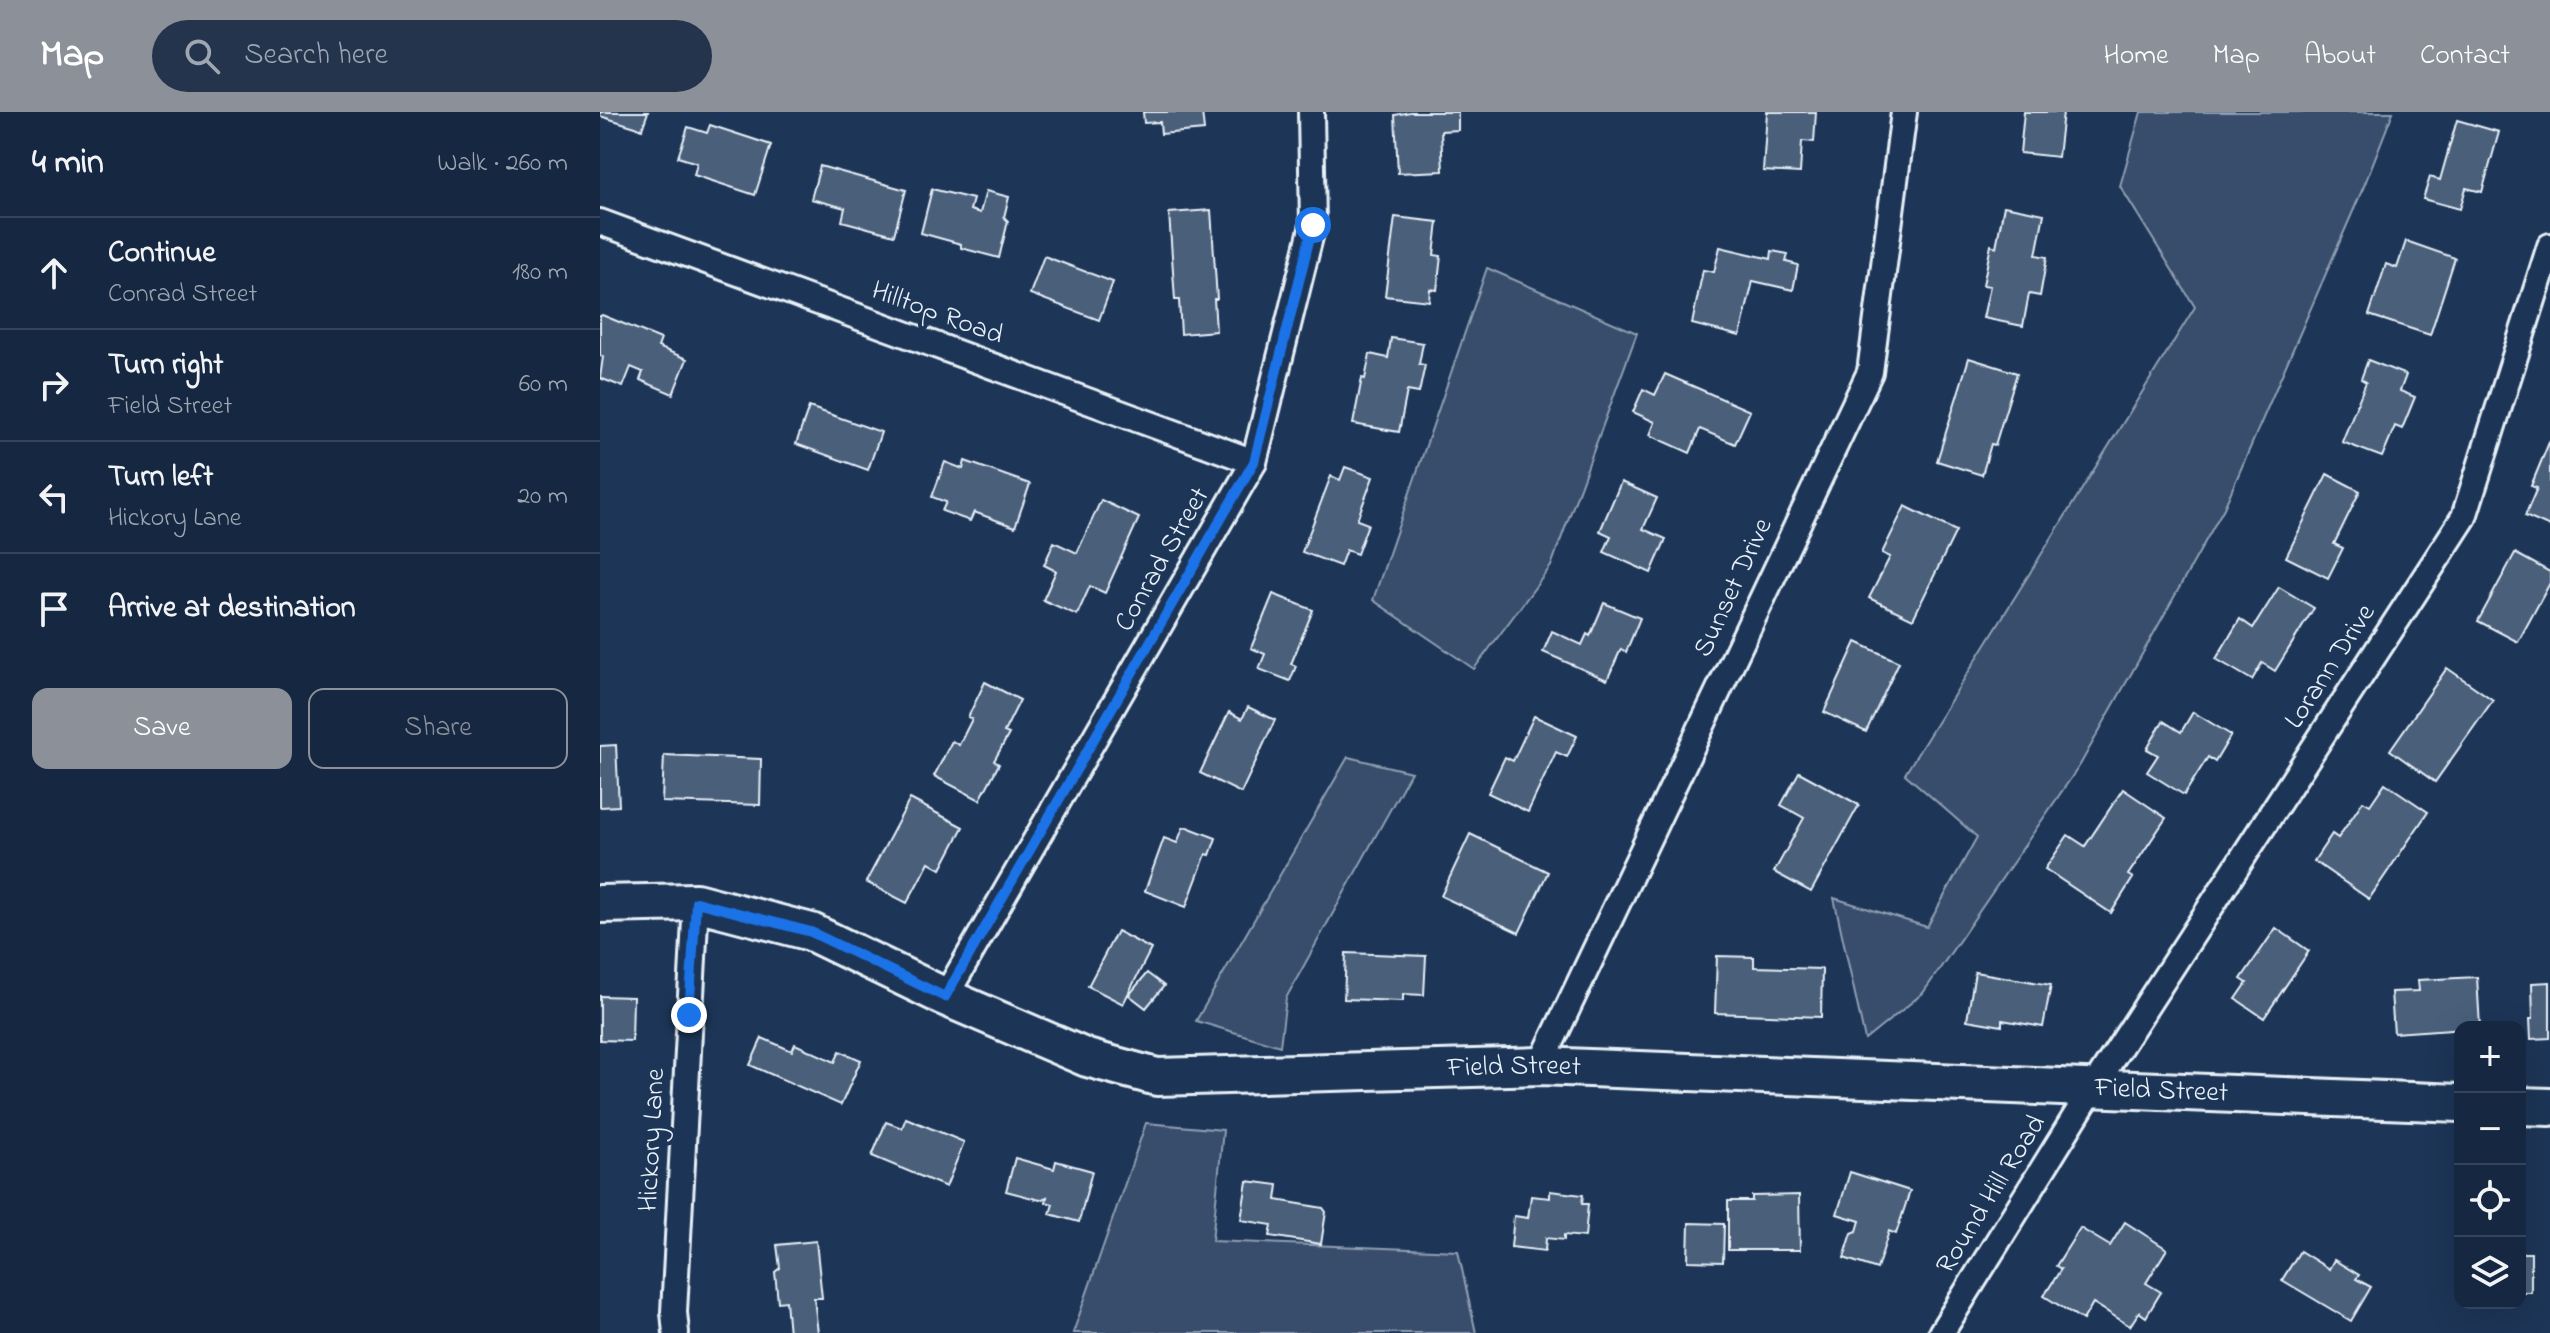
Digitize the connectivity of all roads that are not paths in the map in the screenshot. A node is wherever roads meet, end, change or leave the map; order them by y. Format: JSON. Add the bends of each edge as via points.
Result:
{"nodes":[{"id":1,"x":1311,"y":112,"type":"edge"},
{"id":2,"x":1904,"y":112,"type":"edge"},
{"id":3,"x":600,"y":222,"type":"edge"},
{"id":4,"x":2550,"y":246,"type":"edge"},
{"id":5,"x":1254,"y":462,"type":"junction"},
{"id":6,"x":696,"y":902,"type":"junction"},
{"id":7,"x":600,"y":904,"type":"edge"},
{"id":8,"x":945,"y":997,"type":"junction"},
{"id":9,"x":1540,"y":1066,"type":"junction"},
{"id":10,"x":2093,"y":1088,"type":"junction"},
{"id":11,"x":2454,"y":1103,"type":"edge"},
{"id":12,"x":2526,"y":1106,"type":"edge"},
{"id":13,"x":2550,"y":1107,"type":"edge"},
{"id":14,"x":676,"y":1333,"type":"edge"},
{"id":15,"x":1941,"y":1333,"type":"edge"}],
"edges":[{"from":1,"to":5,"type":"street","name":"Conrad Street","via":[[1313,225]]},
{"from":2,"to":9,"type":"street","name":"Sunset Drive","via":[[1870,372]]},
{"from":3,"to":5,"type":"street","name":"Hilltop Road"},
{"from":4,"to":10,"type":"street","name":"Lorann Drive","via":[[2464,517]]},
{"from":5,"to":8,"type":"street","name":"Conrad Street"},
{"from":6,"to":7,"type":"street","name":"Field Street"},
{"from":6,"to":8,"type":"street","name":"Field Street","via":[[811,932]]},
{"from":6,"to":14,"type":"street","name":"Hickory Lane"},
{"from":8,"to":9,"type":"street","name":"Field Street","via":[[1087,1058],[1157,1077]]},
{"from":9,"to":10,"type":"street","name":"Field Street"},
{"from":10,"to":11,"type":"street","name":"Field Street"},
{"from":10,"to":15,"type":"street","name":"Round Hill Road"},
{"from":12,"to":13,"type":"street"}]}
